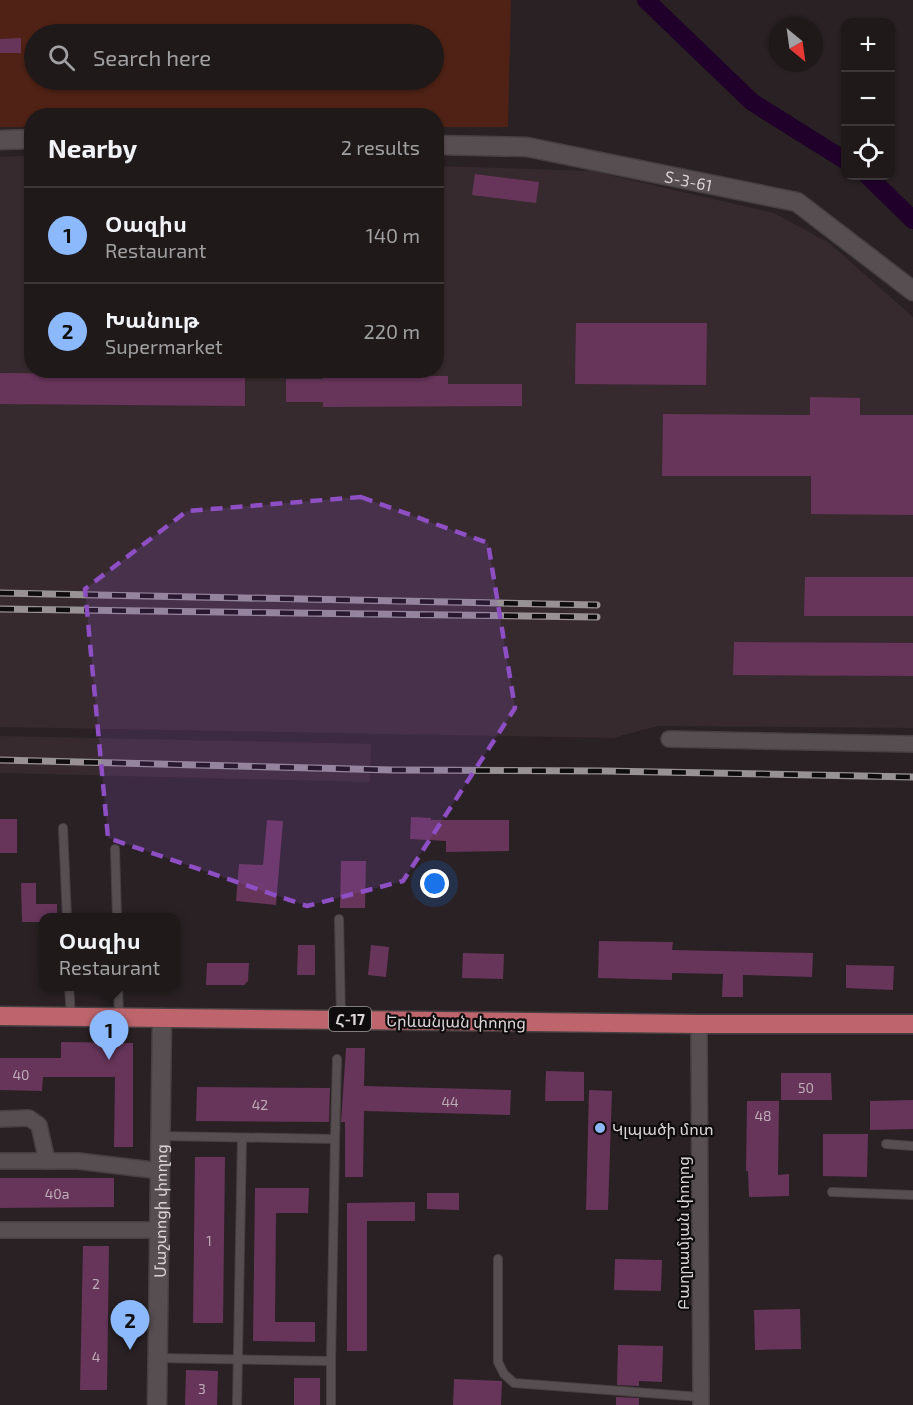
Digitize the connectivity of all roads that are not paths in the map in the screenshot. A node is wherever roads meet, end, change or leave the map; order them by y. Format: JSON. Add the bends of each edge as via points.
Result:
{"nodes":[{"id":1,"x":24,"y":139,"type":"edge"},
{"id":2,"x":0,"y":140,"type":"edge"},
{"id":3,"x":444,"y":145,"type":"edge"},
{"id":4,"x":913,"y":291,"type":"edge"},
{"id":5,"x":669,"y":739,"type":"dead end"},
{"id":6,"x":913,"y":744,"type":"edge"},
{"id":7,"x":63,"y":828,"type":"dead end"},
{"id":8,"x":115,"y":849,"type":"dead end"},
{"id":9,"x":67,"y":913,"type":"edge"},
{"id":10,"x":117,"y":913,"type":"edge"},
{"id":11,"x":339,"y":919,"type":"dead end"},
{"id":12,"x":69,"y":991,"type":"edge"},
{"id":13,"x":118,"y":991,"type":"edge"},
{"id":14,"x":0,"y":1016,"type":"edge"},
{"id":15,"x":70,"y":1017,"type":"junction"},
{"id":16,"x":119,"y":1018,"type":"junction"},
{"id":17,"x":162,"y":1018,"type":"junction"},
{"id":18,"x":341,"y":1019,"type":"junction"},
{"id":19,"x":699,"y":1024,"type":"junction"},
{"id":20,"x":913,"y":1024,"type":"edge"},
{"id":21,"x":337,"y":1059,"type":"dead end"},
{"id":22,"x":0,"y":1119,"type":"edge"},
{"id":23,"x":161,"y":1136,"type":"junction"},
{"id":24,"x":242,"y":1138,"type":"junction"},
{"id":25,"x":335,"y":1139,"type":"junction"},
{"id":26,"x":886,"y":1144,"type":"dead end"},
{"id":27,"x":913,"y":1146,"type":"edge"},
{"id":28,"x":0,"y":1161,"type":"edge"},
{"id":29,"x":47,"y":1161,"type":"junction"},
{"id":30,"x":161,"y":1171,"type":"junction"},
{"id":31,"x":832,"y":1191,"type":"dead end"},
{"id":32,"x":913,"y":1195,"type":"edge"},
{"id":33,"x":0,"y":1230,"type":"edge"},
{"id":34,"x":160,"y":1230,"type":"junction"},
{"id":35,"x":498,"y":1259,"type":"dead end"},
{"id":36,"x":158,"y":1358,"type":"junction"},
{"id":37,"x":237,"y":1359,"type":"junction"},
{"id":38,"x":331,"y":1361,"type":"junction"},
{"id":39,"x":701,"y":1401,"type":"edge"},
{"id":40,"x":157,"y":1405,"type":"edge"},
{"id":41,"x":237,"y":1405,"type":"edge"},
{"id":42,"x":331,"y":1405,"type":"edge"}],
"edges":[{"from":1,"to":2,"type":"street"},
{"from":3,"to":4,"type":"street","name":"Տ-3-61","number":"Տ-3-61","via":[[527,147],[797,202]]},
{"from":5,"to":6,"type":"street"},
{"from":7,"to":9,"type":"lane"},
{"from":8,"to":10,"type":"lane"},
{"from":11,"to":18,"type":"lane"},
{"from":12,"to":15,"type":"lane"},
{"from":13,"to":16,"type":"lane"},
{"from":14,"to":15,"type":"highway","name":"Երևանյան փողոց","number":"Հ-17"},
{"from":15,"to":16,"type":"highway","name":"Երևանյան փողոց","number":"Հ-17"},
{"from":16,"to":17,"type":"highway","name":"Երևանյան փողոց","number":"Հ-17"},
{"from":17,"to":18,"type":"highway","name":"Երևանյան փողոց","number":"Հ-17"},
{"from":17,"to":23,"type":"street","name":"Մաշտոցի փողոց"},
{"from":18,"to":19,"type":"highway","name":"Երևանյան փողոց","number":"Հ-17"},
{"from":19,"to":20,"type":"highway","name":"Երևանյան փողոց","number":"Հ-17"},
{"from":19,"to":39,"type":"street","name":"Բաղրամյան փողոց"},
{"from":21,"to":25,"type":"lane"},
{"from":22,"to":29,"type":"street","via":[[29,1118],[39,1125]]},
{"from":23,"to":24,"type":"lane"},
{"from":23,"to":30,"type":"street","name":"Մաշտոցի փողոց"},
{"from":24,"to":25,"type":"lane"},
{"from":24,"to":37,"type":"lane"},
{"from":25,"to":38,"type":"lane"},
{"from":26,"to":27,"type":"lane"},
{"from":28,"to":29,"type":"street"},
{"from":29,"to":30,"type":"street"},
{"from":30,"to":34,"type":"street","name":"Մաշտոցի փողոց"},
{"from":31,"to":32,"type":"lane"},
{"from":33,"to":34,"type":"street"},
{"from":34,"to":36,"type":"street","name":"Մաշտոցի փողոց"},
{"from":35,"to":39,"type":"lane","via":[[498,1362],[514,1383]]},
{"from":36,"to":37,"type":"lane"},
{"from":36,"to":40,"type":"street","name":"Մաշտոցի փողոց"},
{"from":37,"to":38,"type":"lane"},
{"from":37,"to":41,"type":"lane"},
{"from":38,"to":42,"type":"lane"}]}
